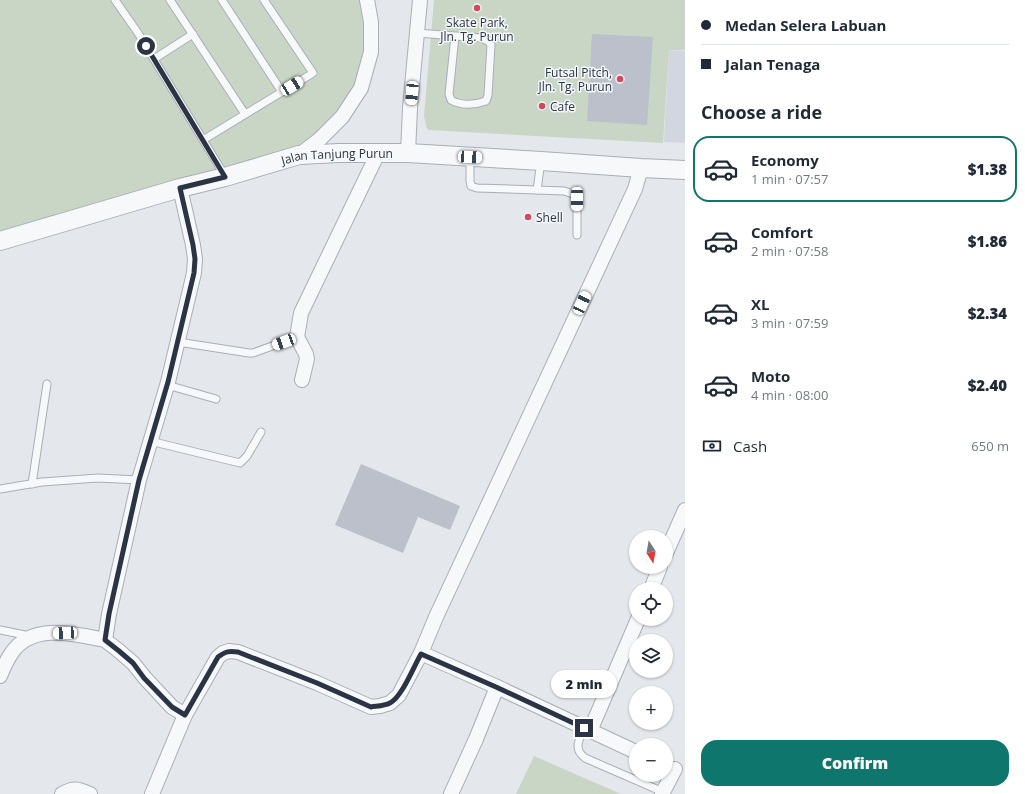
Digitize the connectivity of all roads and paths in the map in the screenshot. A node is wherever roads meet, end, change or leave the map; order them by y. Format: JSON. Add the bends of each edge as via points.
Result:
{"nodes":[{"id":1,"x":115,"y":0,"type":"edge"},
{"id":2,"x":170,"y":0,"type":"edge"},
{"id":3,"x":222,"y":0,"type":"edge"},
{"id":4,"x":264,"y":0,"type":"edge"},
{"id":5,"x":367,"y":0,"type":"edge"},
{"id":6,"x":420,"y":0,"type":"edge"},
{"id":7,"x":417,"y":33,"type":"junction"},
{"id":8,"x":193,"y":34,"type":"junction"},
{"id":9,"x":455,"y":36,"type":"junction"},
{"id":10,"x":154,"y":59,"type":"junction"},
{"id":11,"x":282,"y":92,"type":"junction"},
{"id":12,"x":245,"y":114,"type":"junction"},
{"id":13,"x":203,"y":140,"type":"junction"},
{"id":14,"x":378,"y":153,"type":"junction"},
{"id":15,"x":408,"y":153,"type":"junction"},
{"id":16,"x":299,"y":154,"type":"junction"},
{"id":17,"x":470,"y":157,"type":"junction"},
{"id":18,"x":541,"y":161,"type":"junction"},
{"id":19,"x":641,"y":168,"type":"junction"},
{"id":20,"x":685,"y":170,"type":"edge"},
{"id":21,"x":225,"y":177,"type":"junction"},
{"id":22,"x":180,"y":188,"type":"junction"},
{"id":23,"x":537,"y":190,"type":"junction"},
{"id":24,"x":577,"y":235,"type":"dead end"},
{"id":25,"x":0,"y":241,"type":"edge"},
{"id":26,"x":297,"y":337,"type":"junction"},
{"id":27,"x":178,"y":342,"type":"junction"},
{"id":28,"x":302,"y":380,"type":"dead end"},
{"id":29,"x":46,"y":384,"type":"dead end"},
{"id":30,"x":167,"y":385,"type":"junction"},
{"id":31,"x":216,"y":399,"type":"dead end"},
{"id":32,"x":261,"y":432,"type":"dead end"},
{"id":33,"x":150,"y":441,"type":"junction"},
{"id":34,"x":139,"y":480,"type":"junction"},
{"id":35,"x":32,"y":484,"type":"junction"},
{"id":36,"x":0,"y":489,"type":"edge"},
{"id":37,"x":685,"y":510,"type":"edge"},
{"id":38,"x":680,"y":533,"type":"edge"},
{"id":39,"x":673,"y":543,"type":"edge"},
{"id":40,"x":635,"y":626,"type":"edge"},
{"id":41,"x":0,"y":630,"type":"edge"},
{"id":42,"x":32,"y":637,"type":"junction"},
{"id":43,"x":105,"y":640,"type":"junction"},
{"id":44,"x":421,"y":654,"type":"junction"},
{"id":45,"x":0,"y":676,"type":"edge"},
{"id":46,"x":496,"y":687,"type":"junction"},
{"id":47,"x":185,"y":715,"type":"junction"},
{"id":48,"x":587,"y":729,"type":"junction"},
{"id":49,"x":629,"y":749,"type":"edge"},
{"id":50,"x":675,"y":769,"type":"edge"},
{"id":51,"x":662,"y":793,"type":"edge"},
{"id":52,"x":62,"y":794,"type":"edge"},
{"id":53,"x":90,"y":794,"type":"edge"},
{"id":54,"x":152,"y":794,"type":"edge"},
{"id":55,"x":451,"y":794,"type":"edge"}],
"edges":[{"from":1,"to":10,"type":"lane"},
{"from":2,"to":8,"type":"lane"},
{"from":3,"to":11,"type":"lane"},
{"from":4,"to":11,"type":"lane","via":[[313,73]]},
{"from":5,"to":16,"type":"street","via":[[371,22],[371,52],[361,88],[342,118]]},
{"from":6,"to":7,"type":"street"},
{"from":7,"to":9,"type":"lane"},
{"from":7,"to":15,"type":"street"},
{"from":8,"to":10,"type":"lane"},
{"from":8,"to":12,"type":"lane"},
{"from":9,"to":9,"type":"lane","via":[[481,38],[491,45],[486,101],[477,104],[456,103],[451,100],[449,94]]},
{"from":10,"to":13,"type":"lane"},
{"from":11,"to":12,"type":"lane"},
{"from":12,"to":13,"type":"lane"},
{"from":13,"to":21,"type":"lane"},
{"from":14,"to":15,"type":"street","name":"Jalan Tanjung Purun"},
{"from":14,"to":16,"type":"street","name":"Jalan Tanjung Purun"},
{"from":14,"to":26,"type":"street","via":[[301,313]]},
{"from":15,"to":17,"type":"street","name":"Jalan Tanjung Purun"},
{"from":16,"to":21,"type":"street","name":"Jalan Tanjung Purun"},
{"from":17,"to":18,"type":"street","name":"Jalan Tanjung Purun"},
{"from":17,"to":23,"type":"lane","via":[[471,186]]},
{"from":18,"to":19,"type":"street","name":"Jalan Tanjung Purun"},
{"from":18,"to":23,"type":"lane"},
{"from":19,"to":20,"type":"street","name":"Jalan Tanjung Purun"},
{"from":19,"to":44,"type":"street","via":[[635,189]]},
{"from":21,"to":22,"type":"street","name":"Jalan Tanjung Purun"},
{"from":22,"to":25,"type":"street","name":"Jalan Tanjung Purun"},
{"from":22,"to":27,"type":"street","via":[[195,259]]},
{"from":23,"to":24,"type":"lane","via":[[573,194],[577,199]]},
{"from":26,"to":27,"type":"lane","via":[[250,354]]},
{"from":26,"to":28,"type":"street","via":[[307,359]]},
{"from":27,"to":30,"type":"street"},
{"from":29,"to":35,"type":"lane"},
{"from":30,"to":31,"type":"lane"},
{"from":30,"to":33,"type":"street"},
{"from":32,"to":33,"type":"lane","via":[[240,463]]},
{"from":33,"to":34,"type":"street"},
{"from":34,"to":35,"type":"lane","via":[[98,478]]},
{"from":34,"to":43,"type":"street"},
{"from":35,"to":36,"type":"lane"},
{"from":37,"to":38,"type":"street"},
{"from":38,"to":39,"type":"street"},
{"from":40,"to":48,"type":"street"},
{"from":41,"to":42,"type":"lane"},
{"from":42,"to":43,"type":"street","via":[[65,633]]},
{"from":42,"to":45,"type":"street","via":[[11,653]]},
{"from":43,"to":47,"type":"street","via":[[133,663],[172,707]]},
{"from":44,"to":46,"type":"street"},
{"from":44,"to":47,"type":"street","via":[[399,695],[390,703],[371,707],[288,671],[229,651],[218,657]]},
{"from":46,"to":48,"type":"street"},
{"from":46,"to":55,"type":"street"},
{"from":47,"to":54,"type":"street"},
{"from":48,"to":49,"type":"street"},
{"from":48,"to":51,"type":"lane","via":[[579,740],[578,750],[581,755]]},
{"from":50,"to":51,"type":"street"},
{"from":52,"to":53,"type":"street","via":[[79,790]]}]}
